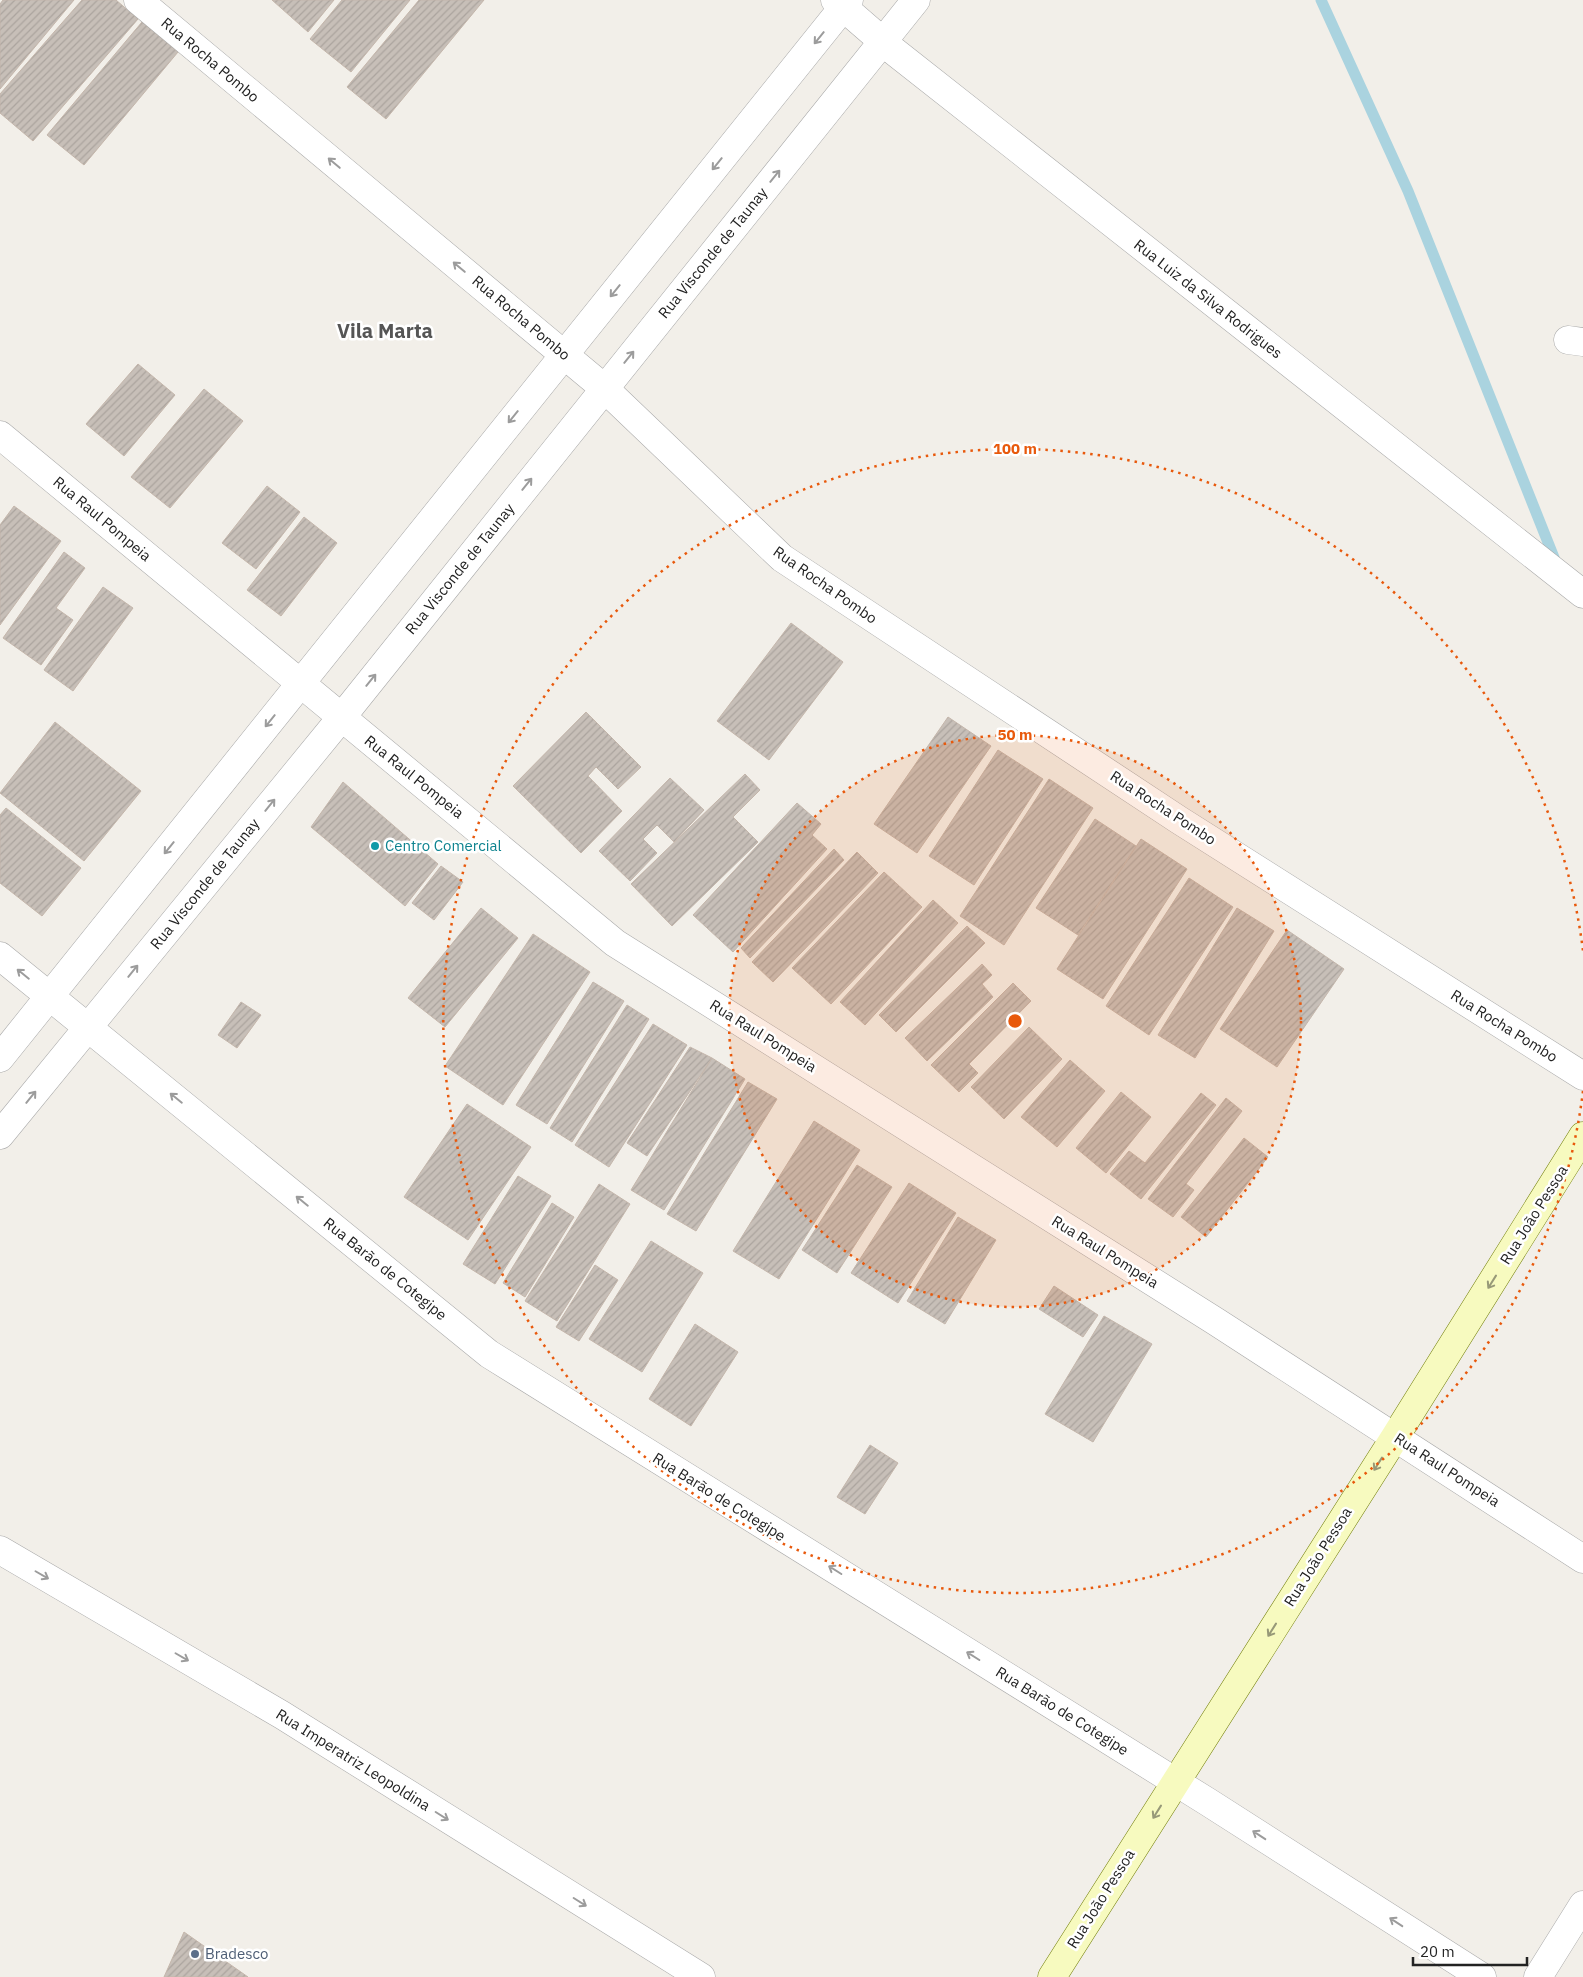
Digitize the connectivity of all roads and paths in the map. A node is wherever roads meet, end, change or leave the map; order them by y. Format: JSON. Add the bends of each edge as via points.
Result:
{"nodes":[{"id":1,"x":138,"y":0,"type":"edge"},
{"id":2,"x":916,"y":0,"type":"edge"},
{"id":3,"x":843,"y":2,"type":"edge"},
{"id":4,"x":883,"y":42,"type":"junction"},
{"id":5,"x":564,"y":354,"type":"junction"},
{"id":6,"x":604,"y":388,"type":"junction"},
{"id":7,"x":0,"y":435,"type":"edge"},
{"id":8,"x":1583,"y":594,"type":"edge"},
{"id":9,"x":301,"y":683,"type":"junction"},
{"id":10,"x":341,"y":718,"type":"junction"},
{"id":11,"x":0,"y":956,"type":"edge"},
{"id":12,"x":50,"y":996,"type":"junction"},
{"id":13,"x":88,"y":1026,"type":"junction"},
{"id":14,"x":0,"y":1058,"type":"edge"},
{"id":15,"x":1583,"y":1076,"type":"edge"},
{"id":16,"x":0,"y":1135,"type":"edge"},
{"id":17,"x":1583,"y":1136,"type":"edge"},
{"id":18,"x":1395,"y":1437,"type":"junction"},
{"id":19,"x":0,"y":1550,"type":"edge"},
{"id":20,"x":1583,"y":1559,"type":"edge"},
{"id":21,"x":1176,"y":1782,"type":"junction"},
{"id":22,"x":1583,"y":1905,"type":"edge"},
{"id":23,"x":701,"y":1977,"type":"edge"},
{"id":24,"x":1052,"y":1977,"type":"edge"},
{"id":25,"x":1482,"y":1977,"type":"edge"},
{"id":26,"x":1538,"y":1977,"type":"edge"}],
"edges":[{"from":5,"to":1,"type":"street","name":"Rua Rocha Pombo","one_way":true},
{"from":2,"to":4,"type":"street","name":"Rua Visconde de Taunay"},
{"from":3,"to":4,"type":"street","name":"Rua Luiz da Silva Rodrigues"},
{"from":3,"to":5,"type":"street","one_way":true},
{"from":6,"to":4,"type":"street","name":"Rua Visconde de Taunay","one_way":true},
{"from":4,"to":8,"type":"street","name":"Rua Luiz da Silva Rodrigues"},
{"from":5,"to":6,"type":"street","name":"Rua Rocha Pombo"},
{"from":5,"to":9,"type":"street","one_way":true},
{"from":10,"to":6,"type":"street","name":"Rua Visconde de Taunay","one_way":true},
{"from":6,"to":15,"type":"street","name":"Rua Rocha Pombo","via":[[782,558],[1171,814]]},
{"from":7,"to":9,"type":"street","name":"Rua Raul Pompeia"},
{"from":9,"to":10,"type":"street","name":"Rua Raul Pompeia"},
{"from":9,"to":12,"type":"street","one_way":true},
{"from":13,"to":10,"type":"street","name":"Rua Visconde de Taunay","one_way":true},
{"from":10,"to":18,"type":"street","name":"Rua Raul Pompeia","via":[[616,943]]},
{"from":12,"to":11,"type":"street","name":"Rua Barão de Cotegipe","one_way":true},
{"from":12,"to":13,"type":"street","name":"Rua Barão de Cotegipe"},
{"from":12,"to":14,"type":"street"},
{"from":16,"to":13,"type":"street","name":"Rua Visconde de Taunay","one_way":true},
{"from":21,"to":13,"type":"street","name":"Rua Barão de Cotegipe","one_way":true,"via":[[489,1354]]},
{"from":17,"to":18,"type":"main road","name":"Rua João Pessoa","one_way":true},
{"from":18,"to":20,"type":"street","name":"Rua Raul Pompeia"},
{"from":18,"to":21,"type":"main road","name":"Rua João Pessoa","one_way":true},
{"from":19,"to":23,"type":"street","name":"Rua Imperatriz Leopoldina","one_way":true,"via":[[282,1716]]},
{"from":21,"to":24,"type":"main road","name":"Rua João Pessoa","one_way":true},
{"from":25,"to":21,"type":"street","name":"Rua Barão de Cotegipe","one_way":true},
{"from":22,"to":26,"type":"street"}]}
